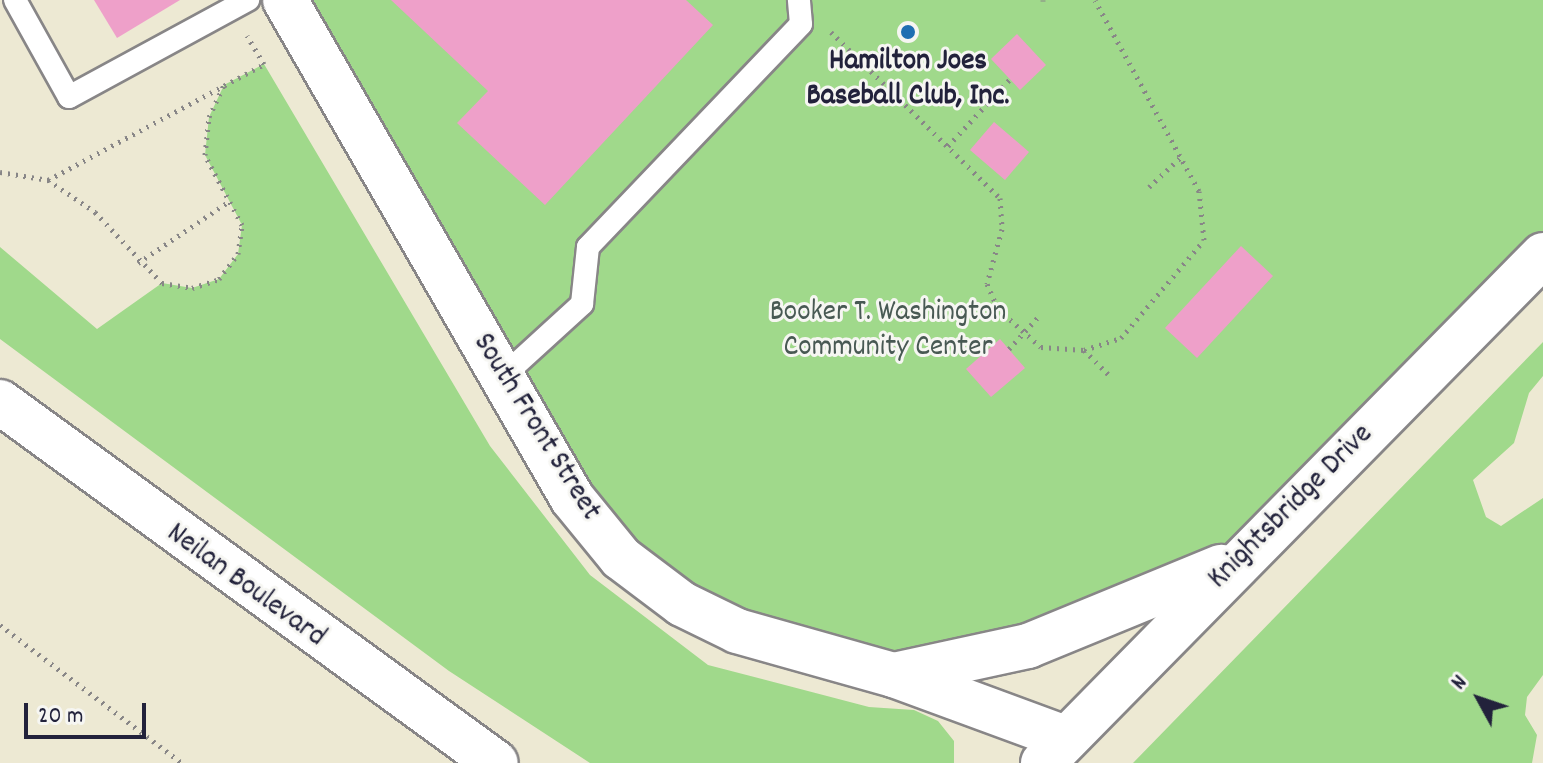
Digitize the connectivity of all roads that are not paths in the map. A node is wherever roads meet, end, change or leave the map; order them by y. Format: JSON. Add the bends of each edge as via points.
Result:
{"nodes":[{"id":1,"x":15,"y":0,"type":"edge"},
{"id":2,"x":248,"y":0,"type":"edge"},
{"id":3,"x":285,"y":0,"type":"edge"},
{"id":4,"x":799,"y":0,"type":"edge"},
{"id":5,"x":1543,"y":255,"type":"edge"},
{"id":6,"x":501,"y":378,"type":"junction"},
{"id":7,"x":0,"y":402,"type":"edge"},
{"id":8,"x":1245,"y":556,"type":"junction"},
{"id":9,"x":894,"y":675,"type":"junction"},
{"id":10,"x":1055,"y":755,"type":"edge"},
{"id":11,"x":496,"y":763,"type":"edge"}],
"edges":[{"from":1,"to":2,"type":"lane","via":[[69,97]]},
{"from":3,"to":6,"type":"street","name":"South Front Street"},
{"from":4,"to":6,"type":"lane","via":[[801,24],[588,247],[582,304]]},
{"from":5,"to":8,"type":"street","name":"Knightsbridge Drive"},
{"from":6,"to":9,"type":"street","name":"South Front Street","via":[[572,498],[621,558],[682,604],[737,631]]},
{"from":7,"to":11,"type":"street","name":"Neilan Boulevard"},
{"from":8,"to":9,"type":"street","via":[[1028,646]]},
{"from":8,"to":10,"type":"street","name":"Knightsbridge Drive"},
{"from":9,"to":10,"type":"street","name":"South Front Street"}]}
